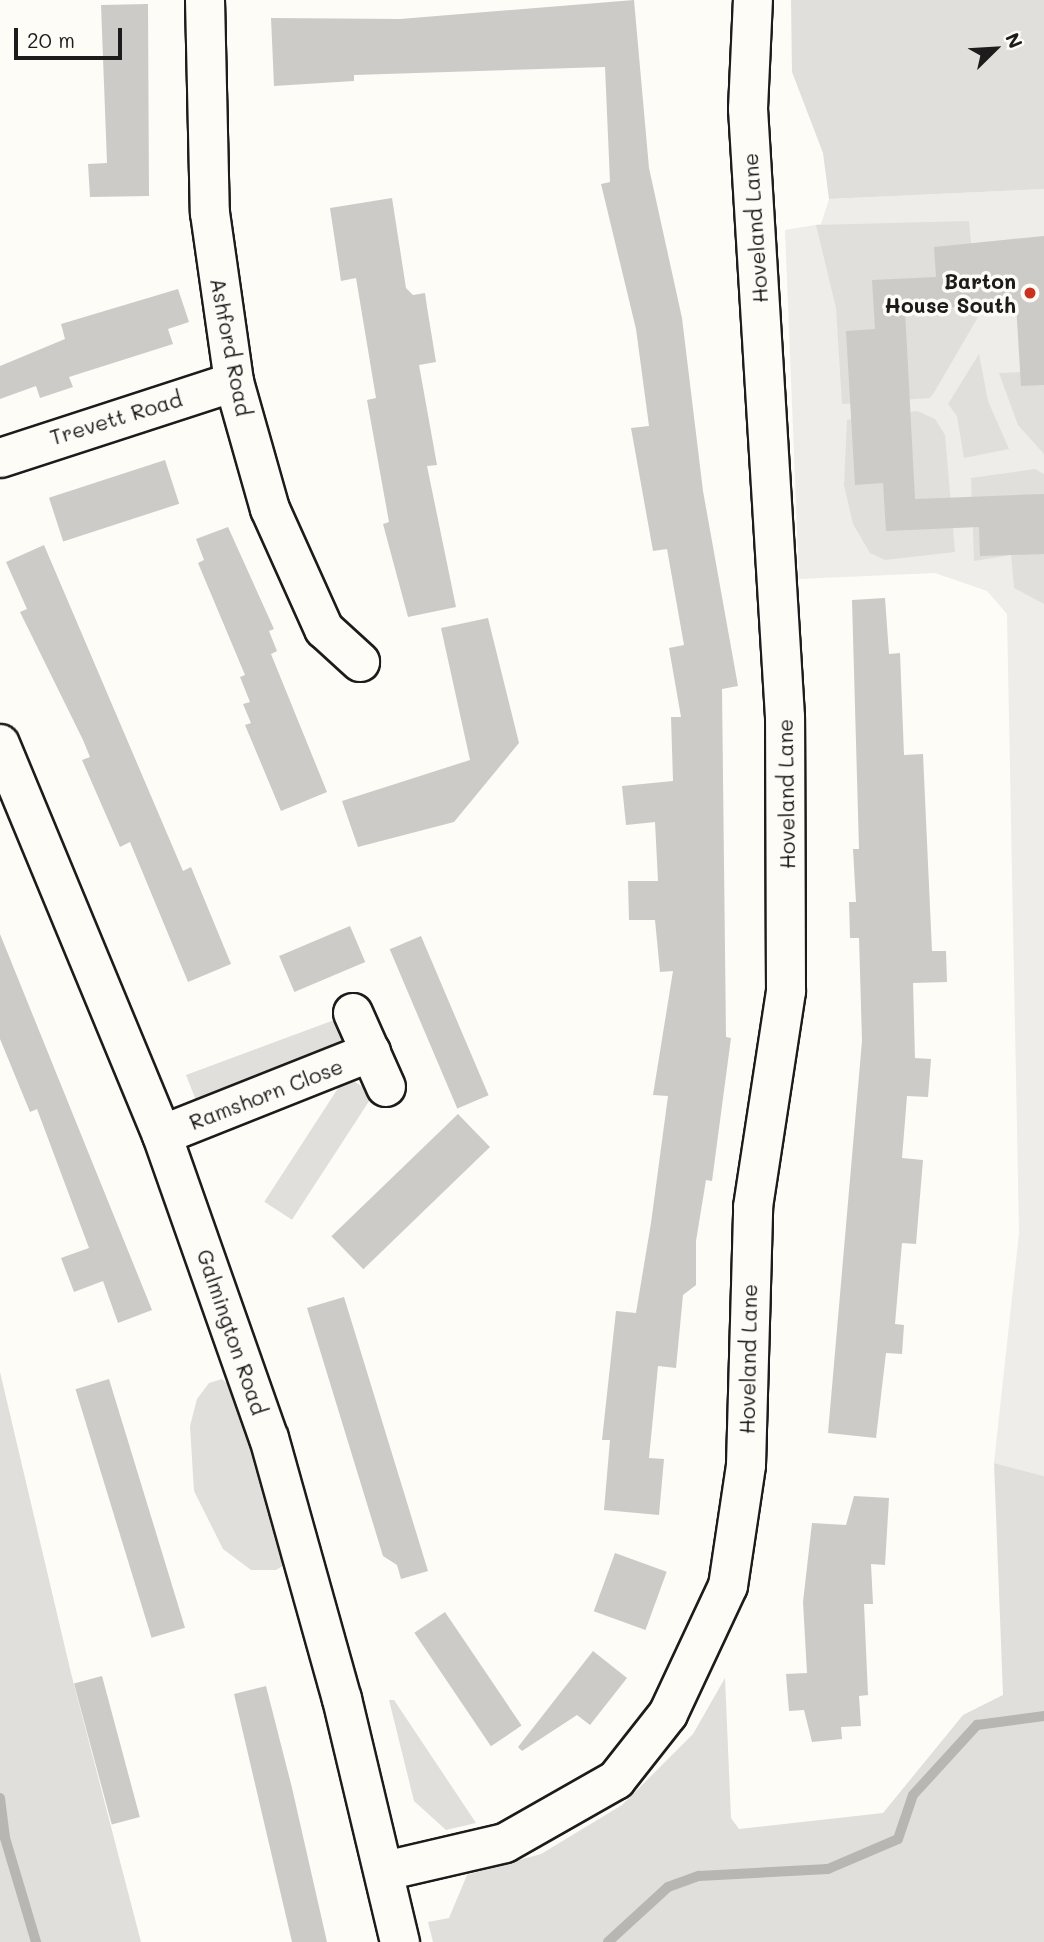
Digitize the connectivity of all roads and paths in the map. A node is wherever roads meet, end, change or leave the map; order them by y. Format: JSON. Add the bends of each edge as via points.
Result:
{"nodes":[{"id":1,"x":205,"y":0,"type":"edge"},
{"id":2,"x":753,"y":0,"type":"edge"},
{"id":3,"x":234,"y":382,"type":"junction"},
{"id":4,"x":0,"y":458,"type":"edge"},
{"id":5,"x":360,"y":662,"type":"dead end"},
{"id":6,"x":0,"y":744,"type":"edge"},
{"id":7,"x":354,"y":1013,"type":"dead end"},
{"id":8,"x":371,"y":1052,"type":"junction"},
{"id":9,"x":386,"y":1087,"type":"dead end"},
{"id":10,"x":162,"y":1135,"type":"junction"},
{"id":11,"x":385,"y":1871,"type":"junction"},
{"id":12,"x":400,"y":1942,"type":"edge"}],
"edges":[{"from":1,"to":3,"type":"street","name":"Ashford Road","via":[[210,213]]},
{"from":2,"to":11,"type":"street","name":"Hoveland Lane","via":[[748,109],[785,717],[786,991],[753,1207],[746,1465],[728,1586],[668,1714],[616,1780],[505,1843]]},
{"from":3,"to":4,"type":"street","name":"Trevett Road"},
{"from":3,"to":5,"type":"street","name":"Ashford Road","via":[[270,509],[324,629]]},
{"from":6,"to":10,"type":"street","name":"Galmington Road"},
{"from":7,"to":8,"type":"street","name":"Ramshorn Close"},
{"from":8,"to":9,"type":"street","name":"Ramshorn Close"},
{"from":8,"to":10,"type":"street","name":"Ramshorn Close"},
{"from":10,"to":11,"type":"street","name":"Galmington Road","via":[[268,1438]]},
{"from":11,"to":12,"type":"street","name":"Galmington Road"}]}
